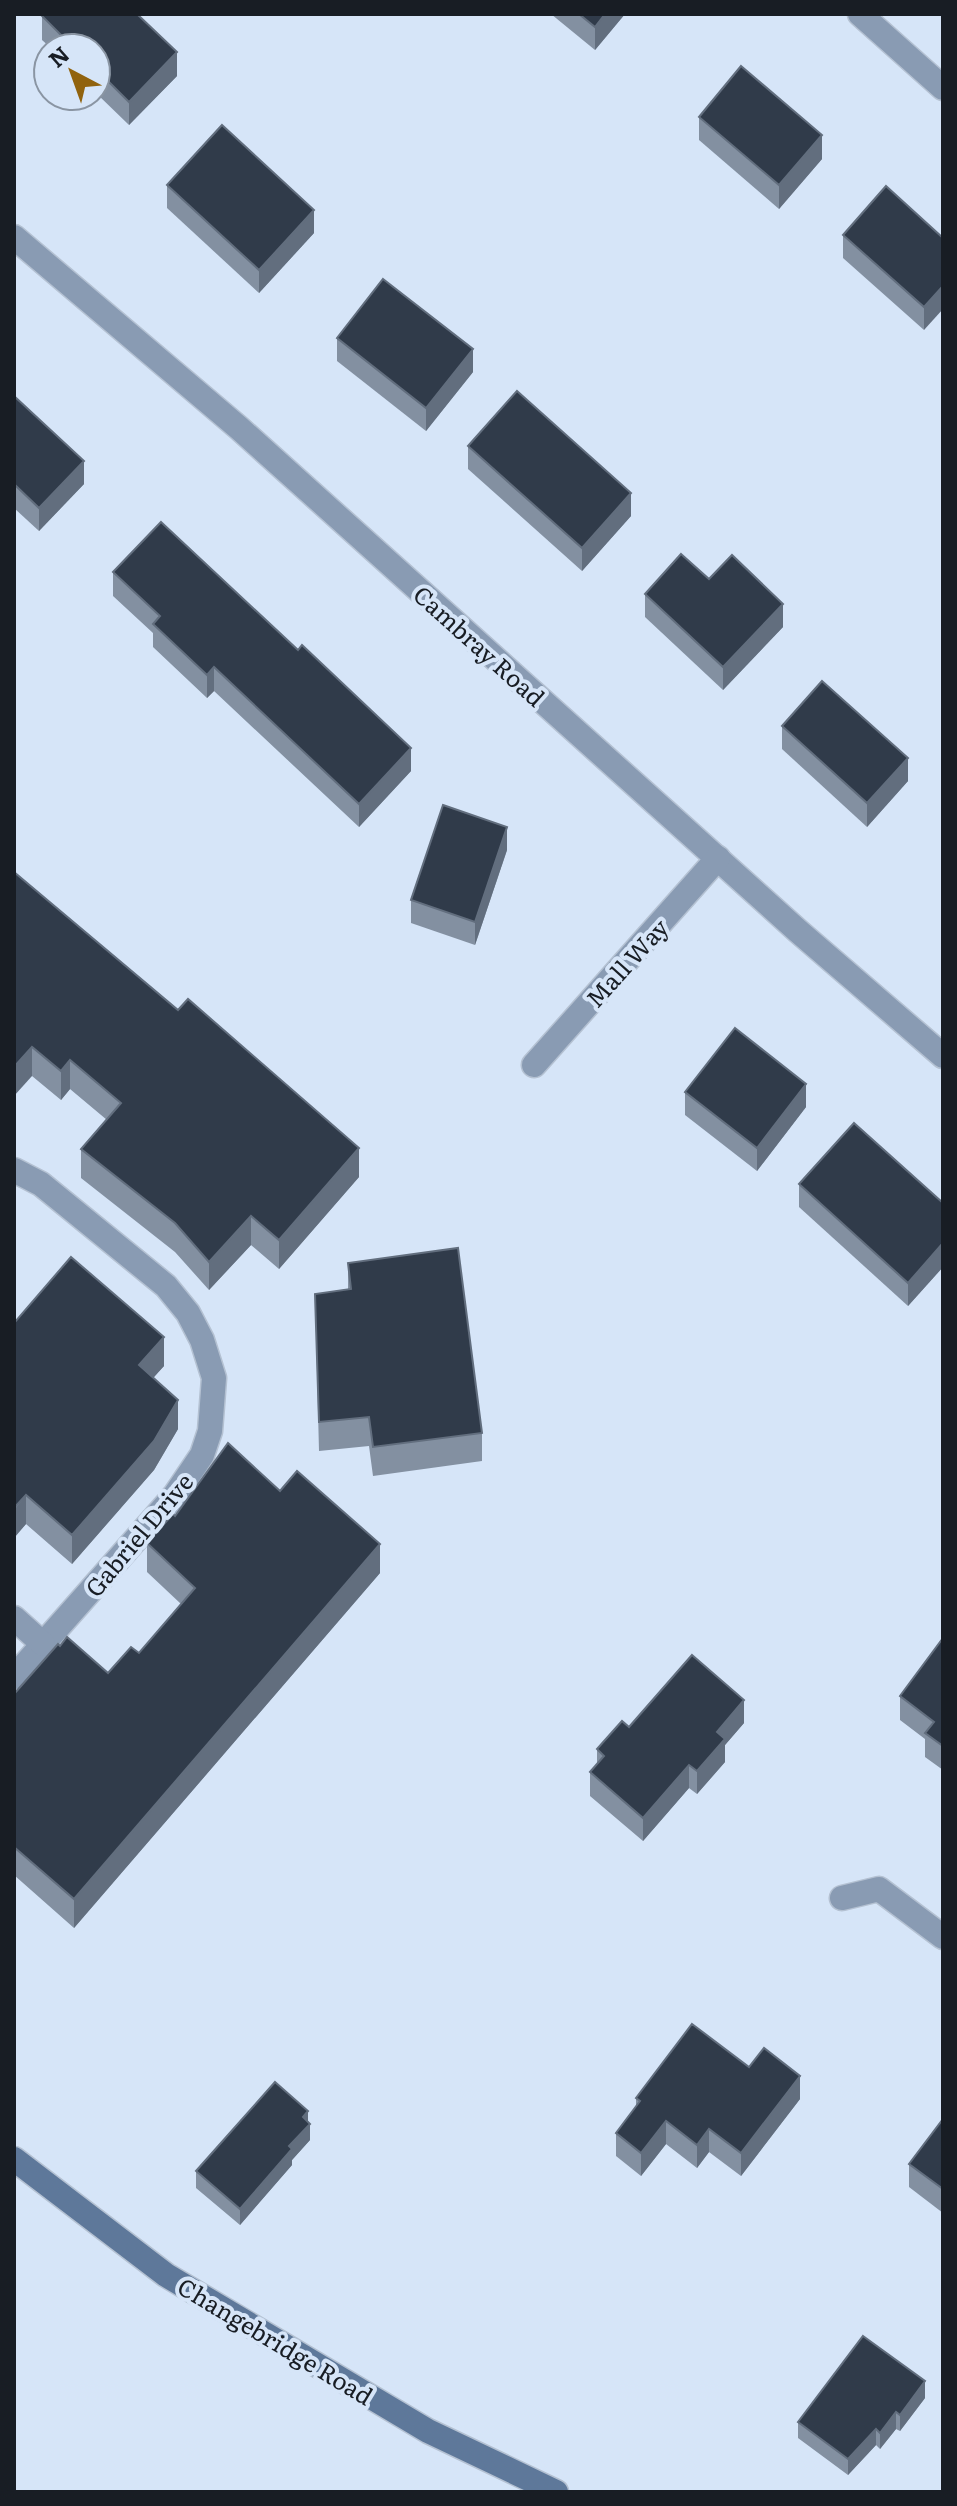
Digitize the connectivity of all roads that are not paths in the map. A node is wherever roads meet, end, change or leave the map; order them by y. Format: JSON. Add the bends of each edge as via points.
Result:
{"nodes":[{"id":1,"x":860,"y":14,"type":"edge"},
{"id":2,"x":943,"y":88,"type":"edge"},
{"id":3,"x":14,"y":237,"type":"edge"},
{"id":4,"x":718,"y":858,"type":"junction"},
{"id":5,"x":943,"y":1056,"type":"edge"},
{"id":6,"x":534,"y":1065,"type":"dead end"},
{"id":7,"x":14,"y":1170,"type":"edge"},
{"id":8,"x":14,"y":1618,"type":"edge"},
{"id":9,"x":43,"y":1644,"type":"junction"},
{"id":10,"x":14,"y":1677,"type":"edge"},
{"id":11,"x":842,"y":1898,"type":"dead end"},
{"id":12,"x":943,"y":1937,"type":"edge"},
{"id":13,"x":14,"y":2159,"type":"edge"},
{"id":14,"x":556,"y":2492,"type":"edge"}],
"edges":[{"from":1,"to":2,"type":"street"},
{"from":3,"to":4,"type":"street","name":"Cambray Road","via":[[239,428]]},
{"from":4,"to":5,"type":"street","name":"Cambray Road"},
{"from":4,"to":6,"type":"street","name":"Mall Way"},
{"from":7,"to":9,"type":"street","name":"Gabriel Drive","via":[[41,1184],[166,1286],[188,1313],[214,1378],[210,1431],[202,1455],[175,1495]]},
{"from":8,"to":9,"type":"street"},
{"from":9,"to":10,"type":"street","name":"Gabriel Drive"},
{"from":11,"to":12,"type":"street","via":[[879,1889]]},
{"from":13,"to":14,"type":"main road","name":"Changebridge Road","via":[[166,2275],[428,2431]]}]}
